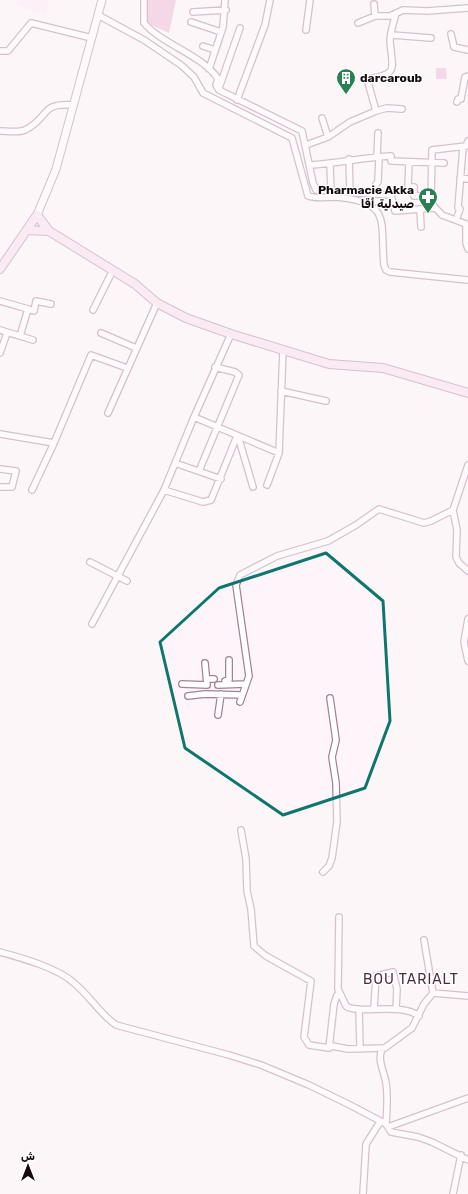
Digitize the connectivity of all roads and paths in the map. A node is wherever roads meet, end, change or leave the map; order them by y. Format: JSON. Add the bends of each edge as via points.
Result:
{"nodes":[{"id":1,"x":102,"y":0,"type":"edge"},
{"id":2,"x":144,"y":0,"type":"edge"},
{"id":3,"x":225,"y":0,"type":"edge"},
{"id":4,"x":270,"y":0,"type":"edge"},
{"id":5,"x":310,"y":0,"type":"edge"},
{"id":6,"x":374,"y":4,"type":"dead end"},
{"id":7,"x":468,"y":8,"type":"edge"},
{"id":8,"x":226,"y":10,"type":"junction"},
{"id":9,"x":193,"y":12,"type":"dead end"},
{"id":10,"x":396,"y":13,"type":"junction"},
{"id":11,"x":98,"y":15,"type":"junction"},
{"id":12,"x":375,"y":16,"type":"junction"},
{"id":13,"x":191,"y":22,"type":"dead end"},
{"id":14,"x":358,"y":23,"type":"dead end"},
{"id":15,"x":240,"y":28,"type":"dead end"},
{"id":16,"x":306,"y":30,"type":"dead end"},
{"id":17,"x":221,"y":32,"type":"junction"},
{"id":18,"x":451,"y":34,"type":"dead end"},
{"id":19,"x":392,"y":35,"type":"junction"},
{"id":20,"x":92,"y":38,"type":"junction"},
{"id":21,"x":431,"y":38,"type":"dead end"},
{"id":22,"x":203,"y":46,"type":"dead end"},
{"id":23,"x":215,"y":50,"type":"junction"},
{"id":24,"x":468,"y":50,"type":"edge"},
{"id":25,"x":0,"y":51,"type":"edge"},
{"id":26,"x":209,"y":69,"type":"junction"},
{"id":27,"x":468,"y":76,"type":"edge"},
{"id":28,"x":219,"y":90,"type":"junction"},
{"id":29,"x":236,"y":100,"type":"junction"},
{"id":30,"x":457,"y":102,"type":"dead end"},
{"id":31,"x":74,"y":105,"type":"junction"},
{"id":32,"x":402,"y":109,"type":"dead end"},
{"id":33,"x":376,"y":112,"type":"junction"},
{"id":34,"x":322,"y":118,"type":"dead end"},
{"id":35,"x":0,"y":131,"type":"edge"},
{"id":36,"x":378,"y":132,"type":"dead end"},
{"id":37,"x":328,"y":137,"type":"junction"},
{"id":38,"x":468,"y":141,"type":"edge"},
{"id":39,"x":306,"y":146,"type":"junction"},
{"id":40,"x":462,"y":147,"type":"junction"},
{"id":41,"x":378,"y":157,"type":"junction"},
{"id":42,"x":349,"y":159,"type":"junction"},
{"id":43,"x":465,"y":159,"type":"edge"},
{"id":44,"x":409,"y":162,"type":"junction"},
{"id":45,"x":431,"y":163,"type":"junction"},
{"id":46,"x":444,"y":163,"type":"dead end"},
{"id":47,"x":330,"y":164,"type":"junction"},
{"id":48,"x":310,"y":165,"type":"junction"},
{"id":49,"x":460,"y":178,"type":"junction"},
{"id":50,"x":468,"y":179,"type":"edge"},
{"id":51,"x":331,"y":192,"type":"junction"},
{"id":52,"x":350,"y":192,"type":"junction"},
{"id":53,"x":375,"y":193,"type":"junction"},
{"id":54,"x":430,"y":195,"type":"junction"},
{"id":55,"x":435,"y":208,"type":"junction"},
{"id":56,"x":420,"y":209,"type":"junction"},
{"id":57,"x":37,"y":215,"type":"junction"},
{"id":58,"x":456,"y":220,"type":"junction"},
{"id":59,"x":420,"y":227,"type":"dead end"},
{"id":60,"x":27,"y":230,"type":"junction"},
{"id":61,"x":49,"y":231,"type":"junction"},
{"id":62,"x":468,"y":250,"type":"edge"},
{"id":63,"x":4,"y":257,"type":"edge"},
{"id":64,"x":0,"y":268,"type":"edge"},
{"id":65,"x":113,"y":270,"type":"junction"},
{"id":66,"x":468,"y":280,"type":"edge"},
{"id":67,"x":0,"y":301,"type":"edge"},
{"id":68,"x":157,"y":303,"type":"junction"},
{"id":69,"x":51,"y":304,"type":"dead end"},
{"id":70,"x":28,"y":309,"type":"junction"},
{"id":71,"x":92,"y":310,"type":"dead end"},
{"id":72,"x":0,"y":330,"type":"edge"},
{"id":73,"x":7,"y":332,"type":"junction"},
{"id":74,"x":101,"y":333,"type":"dead end"},
{"id":75,"x":231,"y":334,"type":"junction"},
{"id":76,"x":20,"y":336,"type":"junction"},
{"id":77,"x":33,"y":340,"type":"dead end"},
{"id":78,"x":136,"y":348,"type":"junction"},
{"id":79,"x":283,"y":350,"type":"junction"},
{"id":80,"x":0,"y":353,"type":"edge"},
{"id":81,"x":215,"y":367,"type":"junction"},
{"id":82,"x":127,"y":368,"type":"junction"},
{"id":83,"x":281,"y":391,"type":"junction"},
{"id":84,"x":468,"y":393,"type":"edge"},
{"id":85,"x":326,"y":401,"type":"dead end"},
{"id":86,"x":108,"y":413,"type":"dead end"},
{"id":87,"x":194,"y":417,"type":"junction"},
{"id":88,"x":216,"y":428,"type":"junction"},
{"id":89,"x":0,"y":434,"type":"edge"},
{"id":90,"x":238,"y":436,"type":"junction"},
{"id":91,"x":54,"y":443,"type":"junction"},
{"id":92,"x":279,"y":454,"type":"junction"},
{"id":93,"x":174,"y":464,"type":"junction"},
{"id":94,"x":468,"y":465,"type":"edge"},
{"id":95,"x":0,"y":469,"type":"edge"},
{"id":96,"x":199,"y":471,"type":"junction"},
{"id":97,"x":220,"y":479,"type":"junction"},
{"id":98,"x":267,"y":485,"type":"dead end"},
{"id":99,"x":0,"y":487,"type":"edge"},
{"id":100,"x":252,"y":487,"type":"dead end"},
{"id":101,"x":32,"y":490,"type":"dead end"},
{"id":102,"x":164,"y":490,"type":"junction"},
{"id":103,"x":453,"y":510,"type":"junction"},
{"id":104,"x":90,"y":562,"type":"dead end"},
{"id":105,"x":468,"y":571,"type":"edge"},
{"id":106,"x":117,"y":576,"type":"junction"},
{"id":107,"x":127,"y":582,"type":"dead end"},
{"id":108,"x":468,"y":619,"type":"edge"},
{"id":109,"x":92,"y":624,"type":"dead end"},
{"id":110,"x":229,"y":660,"type":"dead end"},
{"id":111,"x":468,"y":661,"type":"edge"},
{"id":112,"x":205,"y":663,"type":"dead end"},
{"id":113,"x":214,"y":679,"type":"dead end"},
{"id":114,"x":207,"y":680,"type":"junction"},
{"id":115,"x":182,"y":684,"type":"dead end"},
{"id":116,"x":226,"y":684,"type":"junction"},
{"id":117,"x":246,"y":684,"type":"junction"},
{"id":118,"x":218,"y":685,"type":"dead end"},
{"id":119,"x":221,"y":694,"type":"junction"},
{"id":120,"x":242,"y":695,"type":"junction"},
{"id":121,"x":188,"y":696,"type":"dead end"},
{"id":122,"x":330,"y":698,"type":"dead end"},
{"id":123,"x":240,"y":702,"type":"dead end"},
{"id":124,"x":218,"y":715,"type":"dead end"},
{"id":125,"x":241,"y":830,"type":"dead end"},
{"id":126,"x":323,"y":872,"type":"dead end"},
{"id":127,"x":339,"y":917,"type":"dead end"},
{"id":128,"x":424,"y":940,"type":"dead end"},
{"id":129,"x":0,"y":952,"type":"edge"},
{"id":130,"x":433,"y":993,"type":"junction"},
{"id":131,"x":339,"y":995,"type":"junction"},
{"id":132,"x":468,"y":996,"type":"edge"},
{"id":133,"x":374,"y":1008,"type":"junction"},
{"id":134,"x":359,"y":1009,"type":"junction"},
{"id":135,"x":396,"y":1009,"type":"junction"},
{"id":136,"x":419,"y":1016,"type":"junction"},
{"id":137,"x":330,"y":1048,"type":"junction"},
{"id":138,"x":386,"y":1048,"type":"junction"},
{"id":139,"x":360,"y":1049,"type":"junction"},
{"id":140,"x":468,"y":1098,"type":"edge"},
{"id":141,"x":380,"y":1122,"type":"junction"},
{"id":142,"x":387,"y":1126,"type":"junction"},
{"id":143,"x":461,"y":1155,"type":"junction"},
{"id":144,"x":468,"y":1160,"type":"edge"},
{"id":145,"x":363,"y":1194,"type":"edge"},
{"id":146,"x":453,"y":1194,"type":"edge"}],
"edges":[{"from":1,"to":11,"type":"street"},
{"from":2,"to":26,"type":"street","via":[[143,18],[146,25]]},
{"from":3,"to":8,"type":"street"},
{"from":4,"to":29,"type":"street","via":[[265,25]]},
{"from":5,"to":16,"type":"street"},
{"from":6,"to":12,"type":"street"},
{"from":7,"to":10,"type":"street","via":[[405,10]]},
{"from":8,"to":9,"type":"street"},
{"from":8,"to":17,"type":"street"},
{"from":10,"to":12,"type":"street","via":[[390,16]]},
{"from":10,"to":19,"type":"street"},
{"from":11,"to":20,"type":"street"},
{"from":11,"to":66,"type":"street","via":[[144,40],[181,65],[194,77],[203,93],[292,138],[308,196],[348,199],[376,208],[381,218],[386,270]]},
{"from":12,"to":14,"type":"street"},
{"from":13,"to":17,"type":"street"},
{"from":15,"to":28,"type":"street"},
{"from":17,"to":23,"type":"street"},
{"from":18,"to":24,"type":"street","via":[[454,48]]},
{"from":19,"to":21,"type":"street"},
{"from":19,"to":33,"type":"street","via":[[392,69],[385,76],[366,79]]},
{"from":20,"to":25,"type":"street","via":[[31,23],[8,51]]},
{"from":20,"to":31,"type":"street"},
{"from":22,"to":23,"type":"street"},
{"from":23,"to":26,"type":"street"},
{"from":26,"to":28,"type":"street","via":[[218,79],[216,85]]},
{"from":27,"to":30,"type":"street","via":[[465,77],[461,99]]},
{"from":28,"to":29,"type":"street"},
{"from":29,"to":39,"type":"street","via":[[297,127],[303,133]]},
{"from":31,"to":35,"type":"street","via":[[49,107],[39,121],[23,131]]},
{"from":31,"to":57,"type":"street","via":[[50,186]]},
{"from":32,"to":33,"type":"street","via":[[387,108]]},
{"from":33,"to":37,"type":"street","via":[[350,122]]},
{"from":34,"to":37,"type":"street"},
{"from":36,"to":41,"type":"street"},
{"from":37,"to":39,"type":"street"},
{"from":38,"to":40,"type":"street","via":[[466,146]]},
{"from":39,"to":48,"type":"street"},
{"from":40,"to":43,"type":"street"},
{"from":40,"to":45,"type":"street","via":[[433,149]]},
{"from":41,"to":42,"type":"street"},
{"from":41,"to":44,"type":"street","via":[[391,156],[391,161]]},
{"from":41,"to":53,"type":"street","via":[[378,182]]},
{"from":42,"to":47,"type":"street"},
{"from":42,"to":52,"type":"street"},
{"from":43,"to":49,"type":"street"},
{"from":44,"to":45,"type":"street"},
{"from":44,"to":54,"type":"street","via":[[408,187],[414,187],[414,196]]},
{"from":45,"to":46,"type":"street"},
{"from":45,"to":54,"type":"street"},
{"from":47,"to":48,"type":"street"},
{"from":47,"to":51,"type":"street"},
{"from":48,"to":51,"type":"street","via":[[315,189]]},
{"from":49,"to":50,"type":"street"},
{"from":49,"to":58,"type":"street","via":[[460,208]]},
{"from":51,"to":52,"type":"street"},
{"from":52,"to":53,"type":"street"},
{"from":53,"to":56,"type":"street","via":[[391,195],[395,212]]},
{"from":54,"to":55,"type":"street","via":[[431,204]]},
{"from":55,"to":56,"type":"street"},
{"from":55,"to":58,"type":"street","via":[[442,215]]},
{"from":56,"to":59,"type":"street"},
{"from":57,"to":60,"type":"main road"},
{"from":57,"to":61,"type":"main road"},
{"from":58,"to":62,"type":"street","via":[[466,224]]},
{"from":60,"to":61,"type":"main road"},
{"from":60,"to":63,"type":"main road"},
{"from":61,"to":65,"type":"main road"},
{"from":63,"to":64,"type":"main road"},
{"from":65,"to":68,"type":"main road"},
{"from":65,"to":71,"type":"street"},
{"from":67,"to":70,"type":"street"},
{"from":68,"to":75,"type":"main road","via":[[186,318]]},
{"from":68,"to":78,"type":"street"},
{"from":69,"to":70,"type":"street","via":[[36,300],[34,311]]},
{"from":70,"to":76,"type":"street"},
{"from":72,"to":73,"type":"street"},
{"from":73,"to":76,"type":"street"},
{"from":73,"to":80,"type":"street"},
{"from":74,"to":78,"type":"street"},
{"from":75,"to":79,"type":"main road"},
{"from":75,"to":81,"type":"street"},
{"from":76,"to":77,"type":"street"},
{"from":78,"to":82,"type":"street"},
{"from":79,"to":83,"type":"street"},
{"from":79,"to":84,"type":"main road","via":[[334,365],[383,368]]},
{"from":81,"to":87,"type":"street"},
{"from":81,"to":88,"type":"street","via":[[239,375]]},
{"from":82,"to":86,"type":"street"},
{"from":82,"to":91,"type":"street","via":[[90,355]]},
{"from":83,"to":85,"type":"street"},
{"from":83,"to":92,"type":"street"},
{"from":87,"to":88,"type":"street"},
{"from":87,"to":93,"type":"street"},
{"from":88,"to":90,"type":"street"},
{"from":88,"to":96,"type":"street"},
{"from":89,"to":91,"type":"street"},
{"from":90,"to":92,"type":"street"},
{"from":90,"to":97,"type":"street"},
{"from":90,"to":100,"type":"street"},
{"from":91,"to":101,"type":"street"},
{"from":92,"to":98,"type":"street"},
{"from":93,"to":96,"type":"street"},
{"from":93,"to":102,"type":"street"},
{"from":94,"to":103,"type":"street"},
{"from":95,"to":99,"type":"street","via":[[16,471],[12,487]]},
{"from":96,"to":97,"type":"street"},
{"from":97,"to":102,"type":"street","via":[[208,502]]},
{"from":102,"to":106,"type":"street"},
{"from":103,"to":105,"type":"street","via":[[457,530],[456,557]]},
{"from":103,"to":117,"type":"street","via":[[424,523],[379,510],[328,541],[277,556],[240,575],[236,585],[248,664],[249,676]]},
{"from":104,"to":106,"type":"street"},
{"from":106,"to":107,"type":"street"},
{"from":106,"to":109,"type":"street"},
{"from":108,"to":111,"type":"street","via":[[464,642]]},
{"from":110,"to":116,"type":"street","via":[[229,680],[225,681]]},
{"from":112,"to":114,"type":"street"},
{"from":113,"to":114,"type":"street"},
{"from":114,"to":115,"type":"street","via":[[207,684]]},
{"from":116,"to":117,"type":"street"},
{"from":116,"to":118,"type":"street"},
{"from":117,"to":120,"type":"street"},
{"from":119,"to":120,"type":"street"},
{"from":119,"to":121,"type":"street"},
{"from":119,"to":124,"type":"street"},
{"from":120,"to":123,"type":"street"},
{"from":122,"to":126,"type":"street","via":[[336,740],[332,757],[337,822],[332,858]]},
{"from":125,"to":137,"type":"street","via":[[254,946],[266,956],[311,981],[304,1037],[309,1045]]},
{"from":127,"to":131,"type":"street"},
{"from":128,"to":130,"type":"street"},
{"from":129,"to":141,"type":"street","via":[[64,975],[116,1025],[261,1065],[309,1085]]},
{"from":130,"to":132,"type":"street"},
{"from":130,"to":136,"type":"street"},
{"from":131,"to":134,"type":"street","via":[[348,1007]]},
{"from":131,"to":137,"type":"street","via":[[334,1004]]},
{"from":133,"to":134,"type":"street"},
{"from":133,"to":135,"type":"street"},
{"from":133,"to":135,"type":"street","via":[[376,976],[393,972],[397,989]]},
{"from":134,"to":139,"type":"street"},
{"from":135,"to":136,"type":"street","via":[[411,1011]]},
{"from":136,"to":138,"type":"street","via":[[408,1032]]},
{"from":137,"to":139,"type":"street","via":[[332,1046]]},
{"from":138,"to":139,"type":"street"},
{"from":138,"to":142,"type":"street","via":[[382,1048],[380,1055],[386,1083]]},
{"from":140,"to":142,"type":"street"},
{"from":141,"to":142,"type":"street"},
{"from":141,"to":145,"type":"street","via":[[366,1144]]},
{"from":142,"to":143,"type":"street","via":[[396,1134],[418,1137]]},
{"from":143,"to":144,"type":"street"},
{"from":143,"to":146,"type":"street"}]}
